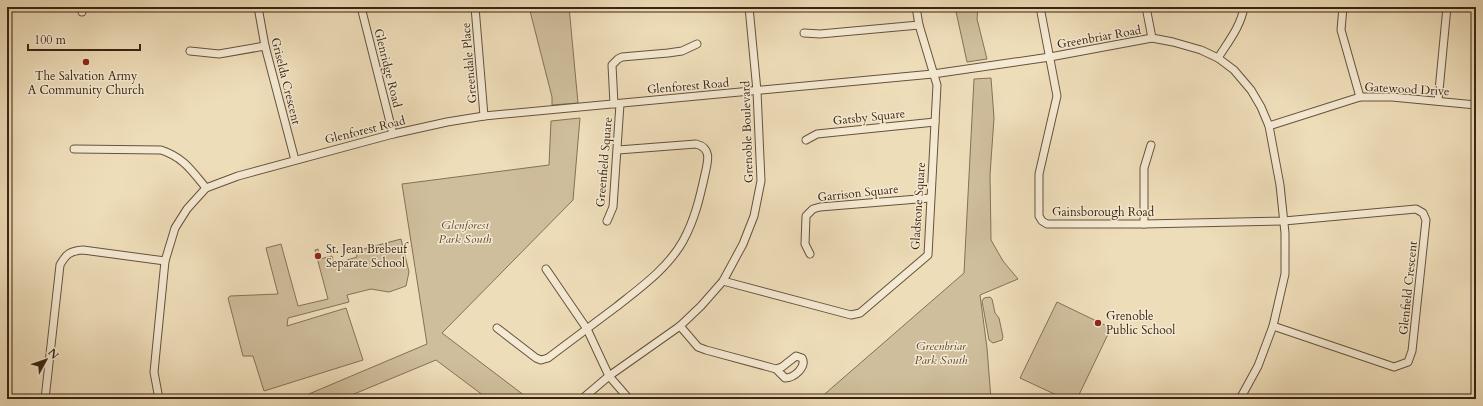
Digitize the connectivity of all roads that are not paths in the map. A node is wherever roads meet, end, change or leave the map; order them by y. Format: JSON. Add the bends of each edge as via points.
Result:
{"nodes":[{"id":1,"x":258,"y":7,"type":"edge"},
{"id":2,"x":361,"y":7,"type":"edge"},
{"id":3,"x":475,"y":7,"type":"edge"},
{"id":4,"x":749,"y":7,"type":"edge"},
{"id":5,"x":916,"y":7,"type":"edge"},
{"id":6,"x":1040,"y":7,"type":"edge"},
{"id":7,"x":1146,"y":7,"type":"edge"},
{"id":8,"x":1244,"y":7,"type":"edge"},
{"id":9,"x":1342,"y":7,"type":"edge"},
{"id":10,"x":1448,"y":7,"type":"edge"},
{"id":11,"x":919,"y":25,"type":"junction"},
{"id":12,"x":804,"y":34,"type":"dead end"},
{"id":13,"x":1152,"y":38,"type":"junction"},
{"id":14,"x":697,"y":44,"type":"dead end"},
{"id":15,"x":265,"y":46,"type":"junction"},
{"id":16,"x":190,"y":51,"type":"dead end"},
{"id":17,"x":1050,"y":57,"type":"junction"},
{"id":18,"x":1218,"y":58,"type":"junction"},
{"id":19,"x":933,"y":74,"type":"junction"},
{"id":20,"x":757,"y":91,"type":"junction"},
{"id":21,"x":1360,"y":97,"type":"junction"},
{"id":22,"x":1438,"y":100,"type":"junction"},
{"id":23,"x":617,"y":104,"type":"junction"},
{"id":24,"x":1476,"y":105,"type":"edge"},
{"id":25,"x":484,"y":116,"type":"junction"},
{"id":26,"x":935,"y":122,"type":"junction"},
{"id":27,"x":1270,"y":126,"type":"junction"},
{"id":28,"x":393,"y":134,"type":"junction"},
{"id":29,"x":806,"y":140,"type":"dead end"},
{"id":30,"x":1151,"y":145,"type":"dead end"},
{"id":31,"x":74,"y":149,"type":"dead end"},
{"id":32,"x":618,"y":150,"type":"junction"},
{"id":33,"x":295,"y":160,"type":"junction"},
{"id":34,"x":206,"y":188,"type":"junction"},
{"id":35,"x":930,"y":198,"type":"junction"},
{"id":36,"x":607,"y":221,"type":"dead end"},
{"id":37,"x":1284,"y":221,"type":"junction"},
{"id":38,"x":1144,"y":224,"type":"junction"},
{"id":39,"x":810,"y":254,"type":"dead end"},
{"id":40,"x":164,"y":261,"type":"junction"},
{"id":41,"x":546,"y":269,"type":"dead end"},
{"id":42,"x":723,"y":281,"type":"junction"},
{"id":43,"x":680,"y":326,"type":"junction"},
{"id":44,"x":1273,"y":326,"type":"junction"},
{"id":45,"x":498,"y":328,"type":"dead end"},
{"id":46,"x":587,"y":329,"type":"junction"},
{"id":47,"x":776,"y":369,"type":"dead end"},
{"id":48,"x":610,"y":376,"type":"junction"},
{"id":49,"x":45,"y":399,"type":"edge"},
{"id":50,"x":159,"y":399,"type":"edge"},
{"id":51,"x":582,"y":399,"type":"edge"},
{"id":52,"x":628,"y":399,"type":"edge"},
{"id":53,"x":1240,"y":399,"type":"edge"}],
"edges":[{"from":1,"to":15,"type":"street","name":"Griselda Crescent"},
{"from":2,"to":28,"type":"street","name":"Glenridge Road"},
{"from":3,"to":25,"type":"street","name":"Greendale Place"},
{"from":4,"to":20,"type":"street","name":"Grenoble Boulevard"},
{"from":5,"to":11,"type":"street","name":"Gladstone Square"},
{"from":6,"to":17,"type":"street"},
{"from":7,"to":13,"type":"street"},
{"from":8,"to":18,"type":"street","via":[[1234,33]]},
{"from":9,"to":21,"type":"street","via":[[1341,30]]},
{"from":10,"to":22,"type":"street"},
{"from":11,"to":12,"type":"street"},
{"from":11,"to":19,"type":"street","name":"Gladstone Square"},
{"from":13,"to":17,"type":"street","name":"Greenbriar Road"},
{"from":13,"to":18,"type":"street","name":"Greenbriar Road","via":[[1185,45]]},
{"from":14,"to":23,"type":"street","name":"Greenfield Square","via":[[682,51],[618,59],[612,65]]},
{"from":15,"to":16,"type":"street","via":[[219,54]]},
{"from":15,"to":33,"type":"street","name":"Griselda Crescent"},
{"from":17,"to":19,"type":"street","name":"Greenbriar Road"},
{"from":17,"to":38,"type":"street","name":"Gainsborough Road","via":[[1057,96],[1040,174],[1039,216],[1042,221],[1054,225]]},
{"from":18,"to":27,"type":"street","name":"Greenbriar Road","via":[[1234,70],[1251,90]]},
{"from":19,"to":20,"type":"street","name":"Greenbriar Road"},
{"from":19,"to":26,"type":"street","name":"Gladstone Square","via":[[937,85]]},
{"from":20,"to":23,"type":"street","name":"Glenforest Road"},
{"from":20,"to":42,"type":"street","name":"Grenoble Boulevard","via":[[761,181],[754,216],[743,244]]},
{"from":21,"to":22,"type":"street","name":"Gatewood Drive"},
{"from":21,"to":27,"type":"street","name":"Gatewood Drive"},
{"from":22,"to":24,"type":"street","name":"Gatewood Drive"},
{"from":23,"to":25,"type":"street","name":"Glenforest Road"},
{"from":23,"to":32,"type":"street","name":"Greenfield Square"},
{"from":25,"to":28,"type":"street","name":"Glenforest Road"},
{"from":26,"to":29,"type":"street","name":"Gatsby Square","via":[[817,134]]},
{"from":26,"to":35,"type":"street","name":"Gladstone Square"},
{"from":27,"to":37,"type":"street","name":"Greenbriar Road"},
{"from":28,"to":33,"type":"street","name":"Glenforest Road"},
{"from":30,"to":38,"type":"street","via":[[1144,168]]},
{"from":31,"to":34,"type":"street","via":[[161,150],[185,162]]},
{"from":32,"to":36,"type":"street","name":"Greenfield Square","via":[[613,207]]},
{"from":32,"to":46,"type":"street","via":[[696,144],[703,146],[708,153],[708,164],[696,214],[683,242],[648,281]]},
{"from":33,"to":34,"type":"street","name":"Glenforest Road"},
{"from":34,"to":40,"type":"street","name":"Glenforest Road","via":[[187,209],[175,228]]},
{"from":35,"to":39,"type":"street","name":"Garrison Square","via":[[813,209],[806,216],[804,244]]},
{"from":35,"to":42,"type":"street","name":"Gladstone Square","via":[[928,255],[860,313],[839,313]]},
{"from":37,"to":38,"type":"street","name":"Gainsborough Road"},
{"from":37,"to":44,"type":"street","name":"Greenbriar Road","via":[[1285,274]]},
{"from":37,"to":44,"type":"street","name":"Glenfield Crescent","via":[[1416,209],[1423,213],[1426,220],[1412,351],[1408,362],[1394,367]]},
{"from":40,"to":49,"type":"street","via":[[82,250],[72,251],[64,257],[60,265]]},
{"from":40,"to":50,"type":"street","name":"Glenforest Road","via":[[154,372]]},
{"from":41,"to":46,"type":"street"},
{"from":42,"to":43,"type":"street","name":"Grenoble Boulevard"},
{"from":43,"to":47,"type":"street","via":[[702,348]]},
{"from":43,"to":48,"type":"street","name":"Grenoble Boulevard"},
{"from":44,"to":53,"type":"street","name":"Greenbriar Road","via":[[1258,366]]},
{"from":45,"to":46,"type":"street","via":[[542,360]]},
{"from":46,"to":48,"type":"street"},
{"from":48,"to":51,"type":"street","name":"Grenoble Boulevard"},
{"from":48,"to":52,"type":"street"}]}
